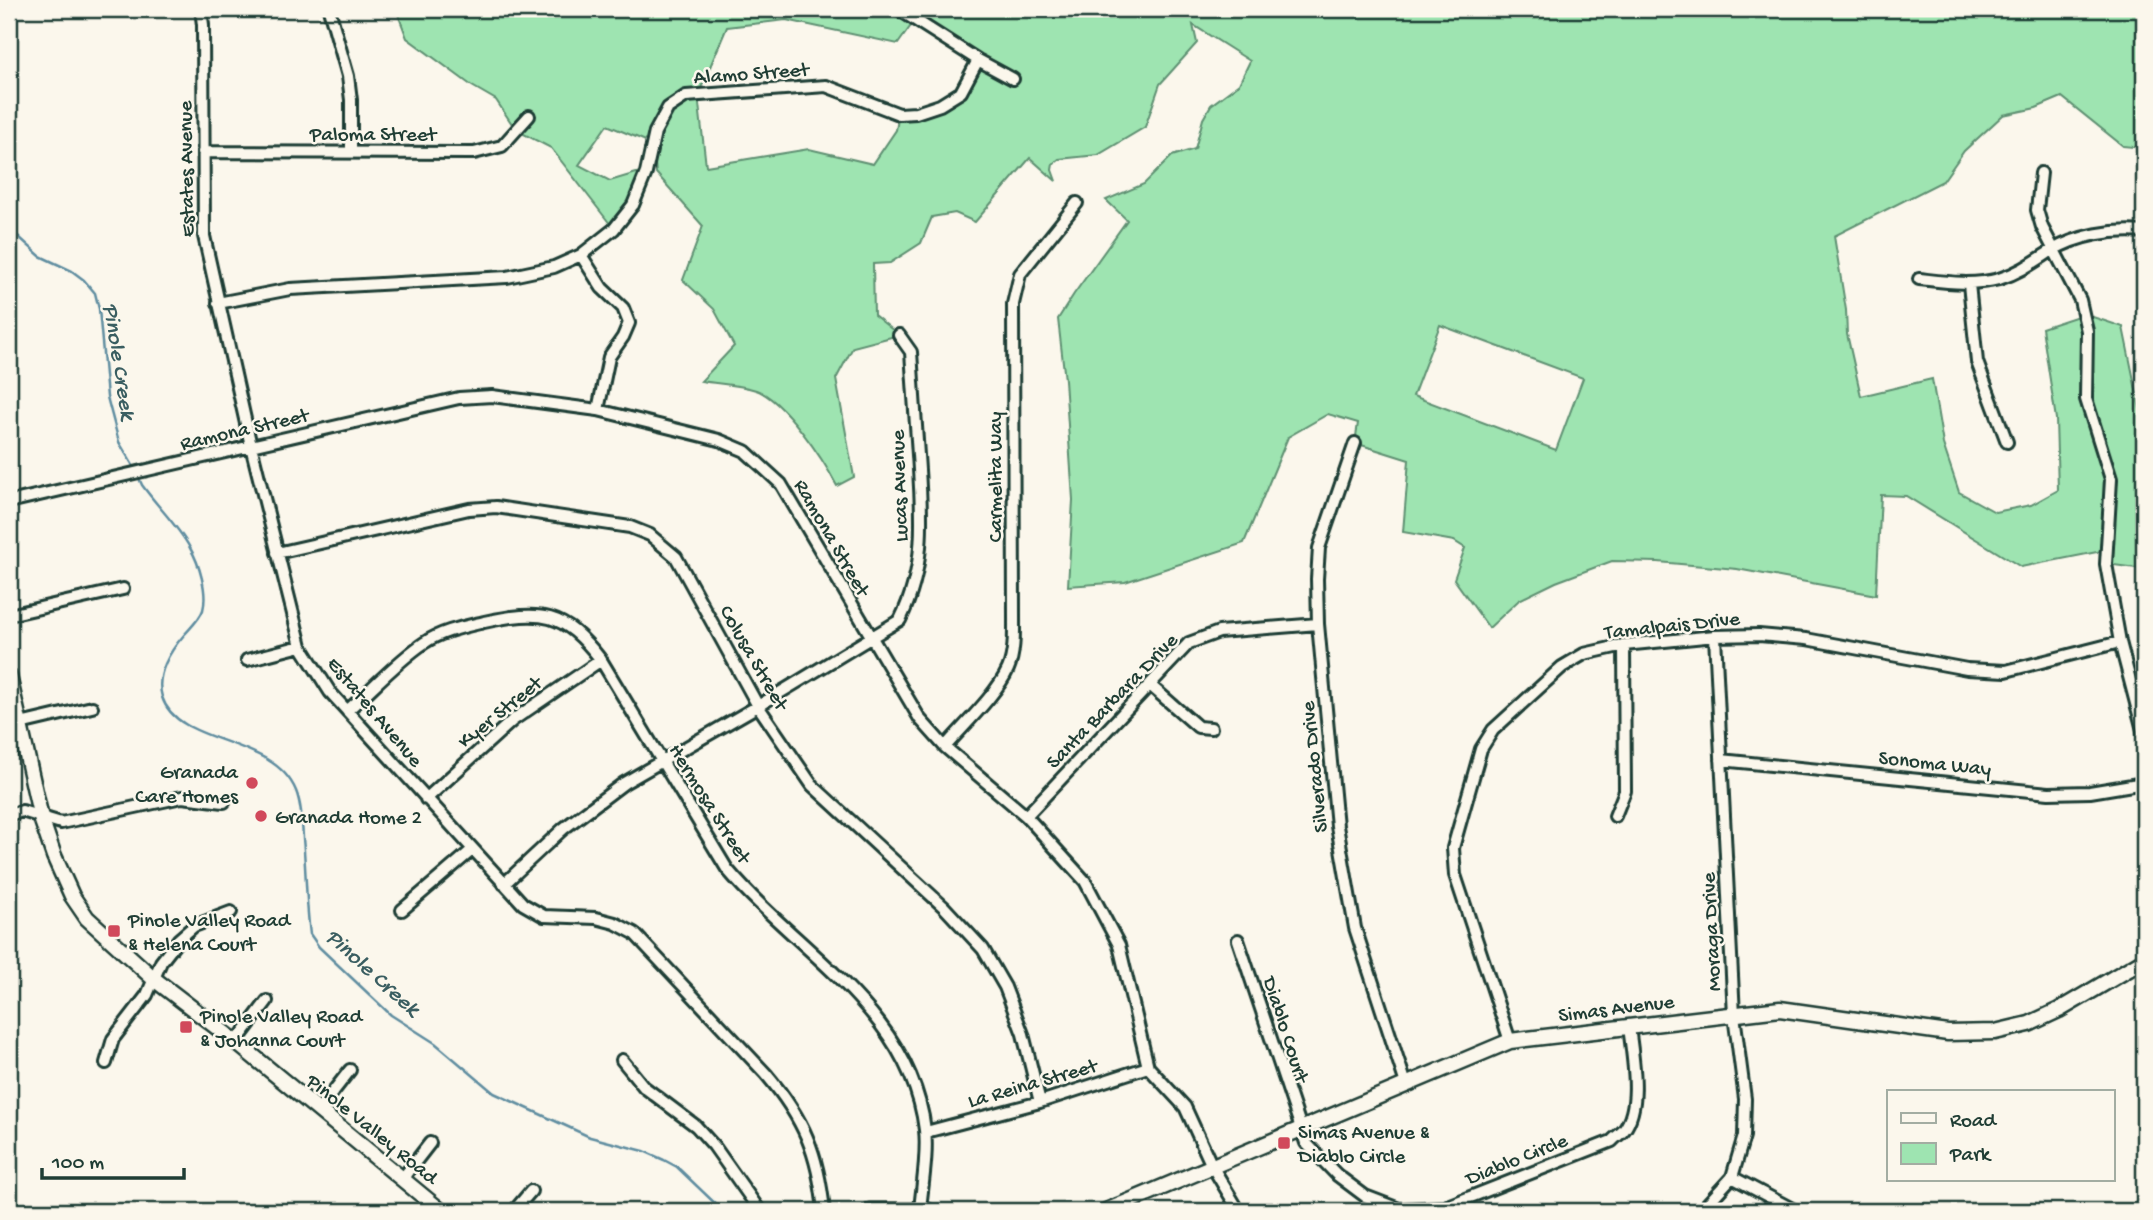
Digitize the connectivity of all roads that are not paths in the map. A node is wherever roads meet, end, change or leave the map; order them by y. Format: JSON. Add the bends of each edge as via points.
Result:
{"nodes":[{"id":1,"x":201,"y":9,"type":"edge"},
{"id":2,"x":329,"y":9,"type":"edge"},
{"id":3,"x":898,"y":9,"type":"edge"},
{"id":4,"x":978,"y":60,"type":"junction"},
{"id":5,"x":1013,"y":79,"type":"dead end"},
{"id":6,"x":528,"y":116,"type":"dead end"},
{"id":7,"x":203,"y":152,"type":"junction"},
{"id":8,"x":351,"y":152,"type":"junction"},
{"id":9,"x":2041,"y":173,"type":"dead end"},
{"id":10,"x":1077,"y":203,"type":"dead end"},
{"id":11,"x":2144,"y":232,"type":"edge"},
{"id":12,"x":2054,"y":249,"type":"junction"},
{"id":13,"x":581,"y":255,"type":"junction"},
{"id":14,"x":1919,"y":279,"type":"dead end"},
{"id":15,"x":1969,"y":284,"type":"junction"},
{"id":16,"x":218,"y":303,"type":"junction"},
{"id":17,"x":900,"y":335,"type":"dead end"},
{"id":18,"x":598,"y":410,"type":"junction"},
{"id":19,"x":2007,"y":442,"type":"dead end"},
{"id":20,"x":1355,"y":443,"type":"dead end"},
{"id":21,"x":251,"y":446,"type":"junction"},
{"id":22,"x":9,"y":502,"type":"edge"},
{"id":23,"x":277,"y":553,"type":"junction"},
{"id":24,"x":123,"y":589,"type":"dead end"},
{"id":25,"x":9,"y":615,"type":"edge"},
{"id":26,"x":1318,"y":624,"type":"junction"},
{"id":27,"x":1715,"y":636,"type":"junction"},
{"id":28,"x":870,"y":638,"type":"junction"},
{"id":29,"x":2120,"y":642,"type":"junction"},
{"id":30,"x":1624,"y":645,"type":"junction"},
{"id":31,"x":300,"y":646,"type":"junction"},
{"id":32,"x":247,"y":660,"type":"dead end"},
{"id":33,"x":601,"y":660,"type":"junction"},
{"id":34,"x":9,"y":676,"type":"edge"},
{"id":35,"x":1150,"y":686,"type":"junction"},
{"id":36,"x":758,"y":706,"type":"junction"},
{"id":37,"x":92,"y":707,"type":"dead end"},
{"id":38,"x":347,"y":711,"type":"junction"},
{"id":39,"x":20,"y":724,"type":"junction"},
{"id":40,"x":1211,"y":728,"type":"dead end"},
{"id":41,"x":2144,"y":734,"type":"edge"},
{"id":42,"x":945,"y":747,"type":"junction"},
{"id":43,"x":1721,"y":760,"type":"junction"},
{"id":44,"x":662,"y":761,"type":"junction"},
{"id":45,"x":2144,"y":783,"type":"edge"},
{"id":46,"x":426,"y":799,"type":"junction"},
{"id":47,"x":224,"y":802,"type":"dead end"},
{"id":48,"x":9,"y":815,"type":"edge"},
{"id":49,"x":1026,"y":816,"type":"junction"},
{"id":50,"x":1615,"y":816,"type":"dead end"},
{"id":51,"x":41,"y":818,"type":"junction"},
{"id":52,"x":472,"y":849,"type":"junction"},
{"id":53,"x":504,"y":884,"type":"junction"},
{"id":54,"x":402,"y":911,"type":"dead end"},
{"id":55,"x":231,"y":912,"type":"dead end"},
{"id":56,"x":1238,"y":940,"type":"dead end"},
{"id":57,"x":2144,"y":960,"type":"edge"},
{"id":58,"x":154,"y":979,"type":"junction"},
{"id":59,"x":267,"y":1001,"type":"dead end"},
{"id":60,"x":1734,"y":1015,"type":"junction"},
{"id":61,"x":1629,"y":1026,"type":"junction"},
{"id":62,"x":1510,"y":1041,"type":"junction"},
{"id":63,"x":236,"y":1042,"type":"junction"},
{"id":64,"x":622,"y":1060,"type":"dead end"},
{"id":65,"x":106,"y":1063,"type":"dead end"},
{"id":66,"x":1148,"y":1067,"type":"junction"},
{"id":67,"x":350,"y":1070,"type":"dead end"},
{"id":68,"x":1406,"y":1084,"type":"junction"},
{"id":69,"x":1040,"y":1102,"type":"junction"},
{"id":70,"x":318,"y":1111,"type":"junction"},
{"id":71,"x":1301,"y":1130,"type":"junction"},
{"id":72,"x":926,"y":1132,"type":"junction"},
{"id":73,"x":430,"y":1143,"type":"dead end"},
{"id":74,"x":1212,"y":1166,"type":"junction"},
{"id":75,"x":1732,"y":1177,"type":"junction"},
{"id":76,"x":401,"y":1178,"type":"junction"},
{"id":77,"x":531,"y":1191,"type":"dead end"},
{"id":78,"x":441,"y":1211,"type":"edge"},
{"id":79,"x":514,"y":1211,"type":"edge"},
{"id":80,"x":760,"y":1211,"type":"edge"},
{"id":81,"x":824,"y":1211,"type":"edge"},
{"id":82,"x":869,"y":1211,"type":"edge"},
{"id":83,"x":924,"y":1211,"type":"edge"},
{"id":84,"x":1106,"y":1211,"type":"edge"},
{"id":85,"x":1239,"y":1211,"type":"edge"},
{"id":86,"x":1701,"y":1211,"type":"edge"},
{"id":87,"x":1796,"y":1211,"type":"edge"}],
"edges":[{"from":1,"to":7,"type":"street","name":"Estates Avenue"},
{"from":2,"to":8,"type":"street","via":[[352,100]]},
{"from":3,"to":4,"type":"street"},
{"from":4,"to":5,"type":"street"},
{"from":4,"to":13,"type":"street","name":"Alamo Street","via":[[961,92],[916,113],[899,114],[826,86],[687,96],[668,108],[655,132],[633,205],[614,229]]},
{"from":6,"to":8,"type":"street","name":"Paloma Street","via":[[502,146],[474,153]]},
{"from":7,"to":8,"type":"street","name":"Paloma Street"},
{"from":7,"to":16,"type":"street","name":"Estates Avenue","via":[[204,236]]},
{"from":9,"to":12,"type":"street","via":[[2037,209]]},
{"from":10,"to":42,"type":"street","name":"Carmelita Way","via":[[1020,274],[1013,304],[1014,614],[1009,667]]},
{"from":11,"to":12,"type":"street","via":[[2092,235]]},
{"from":12,"to":15,"type":"street","via":[[2023,270]]},
{"from":12,"to":29,"type":"street","via":[[2080,299],[2087,331],[2086,398],[2111,479],[2106,564]]},
{"from":13,"to":16,"type":"street","name":"Alamo Street","via":[[554,267],[507,277],[290,289]]},
{"from":13,"to":18,"type":"street","via":[[602,288],[623,308],[629,323],[609,357]]},
{"from":14,"to":15,"type":"street"},
{"from":15,"to":19,"type":"street","via":[[1977,362]]},
{"from":16,"to":21,"type":"street","name":"Estates Avenue"},
{"from":17,"to":28,"type":"street","name":"Lucas Avenue","via":[[911,352],[923,525],[910,599],[900,620]]},
{"from":18,"to":21,"type":"street","name":"Ramona Street","via":[[492,396],[459,398]]},
{"from":18,"to":28,"type":"street","name":"Ramona Street","via":[[719,440],[745,451],[781,484]]},
{"from":20,"to":26,"type":"street","name":"Silverado Drive","via":[[1320,548]]},
{"from":21,"to":22,"type":"street","name":"Ramona Street"},
{"from":21,"to":23,"type":"street","name":"Estates Avenue"},
{"from":23,"to":31,"type":"street","name":"Estates Avenue"},
{"from":23,"to":36,"type":"street","name":"Colusa Street","via":[[469,509],[496,508],[630,527],[650,535],[676,556]]},
{"from":24,"to":25,"type":"street"},
{"from":26,"to":35,"type":"street","name":"Santa Barbara Drive","via":[[1219,632],[1189,643]]},
{"from":26,"to":68,"type":"street","name":"Silverado Drive","via":[[1337,825],[1355,928]]},
{"from":27,"to":29,"type":"street","name":"Tamalpais Drive","via":[[1806,639],[1968,669],[2006,671]]},
{"from":27,"to":30,"type":"street","name":"Tamalpais Drive"},
{"from":27,"to":43,"type":"street","name":"Moraga Drive"},
{"from":28,"to":36,"type":"street","name":"Lucas Avenue"},
{"from":28,"to":42,"type":"street","name":"Ramona Street","via":[[920,719]]},
{"from":29,"to":41,"type":"street"},
{"from":30,"to":50,"type":"street","via":[[1625,791]]},
{"from":30,"to":62,"type":"street","name":"Tamalpais Drive","via":[[1584,654],[1562,667],[1493,730],[1481,749],[1453,848],[1455,875]]},
{"from":31,"to":32,"type":"street"},
{"from":31,"to":38,"type":"street","name":"Estates Avenue"},
{"from":33,"to":38,"type":"street","name":"Hermosa Street","via":[[582,636],[562,623],[522,614],[451,629],[435,637]]},
{"from":33,"to":44,"type":"street","name":"Hermosa Street"},
{"from":33,"to":46,"type":"street","name":"Kyer Street","via":[[513,720]]},
{"from":34,"to":39,"type":"street","name":"Pinole Valley Road"},
{"from":35,"to":40,"type":"street","via":[[1198,727]]},
{"from":35,"to":49,"type":"street","name":"Santa Barbara Drive"},
{"from":36,"to":44,"type":"street","name":"Lucas Avenue"},
{"from":36,"to":69,"type":"street","name":"Colusa Street","via":[[812,785],[983,949],[1023,1034]]},
{"from":37,"to":39,"type":"street"},
{"from":38,"to":46,"type":"street","name":"Estates Avenue"},
{"from":39,"to":51,"type":"street","name":"Pinole Valley Road"},
{"from":42,"to":49,"type":"street","name":"Ramona Street"},
{"from":43,"to":45,"type":"street","name":"Sonoma Way","via":[[2049,793]]},
{"from":43,"to":60,"type":"street","name":"Moraga Drive"},
{"from":44,"to":53,"type":"street","name":"Lucas Avenue","via":[[563,829]]},
{"from":44,"to":72,"type":"street","name":"Hermosa Street","via":[[727,869],[878,1019],[911,1076]]},
{"from":46,"to":52,"type":"street","name":"Estates Avenue"},
{"from":47,"to":51,"type":"street","via":[[182,797],[61,823]]},
{"from":48,"to":51,"type":"street","via":[[22,811]]},
{"from":49,"to":66,"type":"street","name":"Ramona Street","via":[[1085,881],[1119,944]]},
{"from":51,"to":58,"type":"street","name":"Pinole Valley Road","via":[[72,896],[87,918]]},
{"from":52,"to":53,"type":"street","name":"Estates Avenue"},
{"from":52,"to":54,"type":"street"},
{"from":53,"to":81,"type":"street","name":"Estates Avenue","via":[[523,905],[544,916],[596,918],[634,933],[786,1098],[813,1152]]},
{"from":55,"to":58,"type":"street","via":[[194,926],[179,939]]},
{"from":56,"to":71,"type":"street","name":"Diablo Court"},
{"from":57,"to":60,"type":"street","name":"Simas Avenue","via":[[2059,1010],[1995,1032],[1948,1033],[1780,1009]]},
{"from":58,"to":63,"type":"street","name":"Pinole Valley Road"},
{"from":58,"to":65,"type":"street","via":[[148,995],[113,1039]]},
{"from":59,"to":63,"type":"street"},
{"from":60,"to":61,"type":"street","name":"Simas Avenue"},
{"from":60,"to":75,"type":"street","name":"Moraga Drive","via":[[1745,1099],[1744,1136]]},
{"from":61,"to":62,"type":"street","name":"Simas Avenue"},
{"from":61,"to":71,"type":"street","name":"Diablo Circle","via":[[1634,1107],[1625,1129],[1612,1141],[1446,1207],[1399,1209],[1364,1196],[1306,1143]]},
{"from":62,"to":68,"type":"street","name":"Simas Avenue"},
{"from":63,"to":70,"type":"street","name":"Pinole Valley Road"},
{"from":64,"to":80,"type":"street","via":[[644,1087],[696,1126]]},
{"from":66,"to":69,"type":"street","name":"La Reina Street"},
{"from":66,"to":74,"type":"street","name":"Ramona Street","via":[[1185,1107]]},
{"from":67,"to":70,"type":"street"},
{"from":68,"to":71,"type":"street","name":"Simas Avenue"},
{"from":69,"to":72,"type":"street","name":"La Reina Street"},
{"from":70,"to":76,"type":"street","name":"Pinole Valley Road"},
{"from":71,"to":74,"type":"street","name":"Simas Avenue"},
{"from":72,"to":83,"type":"street","name":"Hermosa Street"},
{"from":73,"to":76,"type":"street"},
{"from":74,"to":84,"type":"street","name":"Simas Avenue"},
{"from":74,"to":85,"type":"street","name":"Ramona Street"},
{"from":75,"to":86,"type":"street","name":"Moraga Drive"},
{"from":75,"to":87,"type":"street"},
{"from":76,"to":78,"type":"street","name":"Pinole Valley Road"},
{"from":77,"to":79,"type":"street"},
{"from":82,"to":83,"type":"street"}]}
